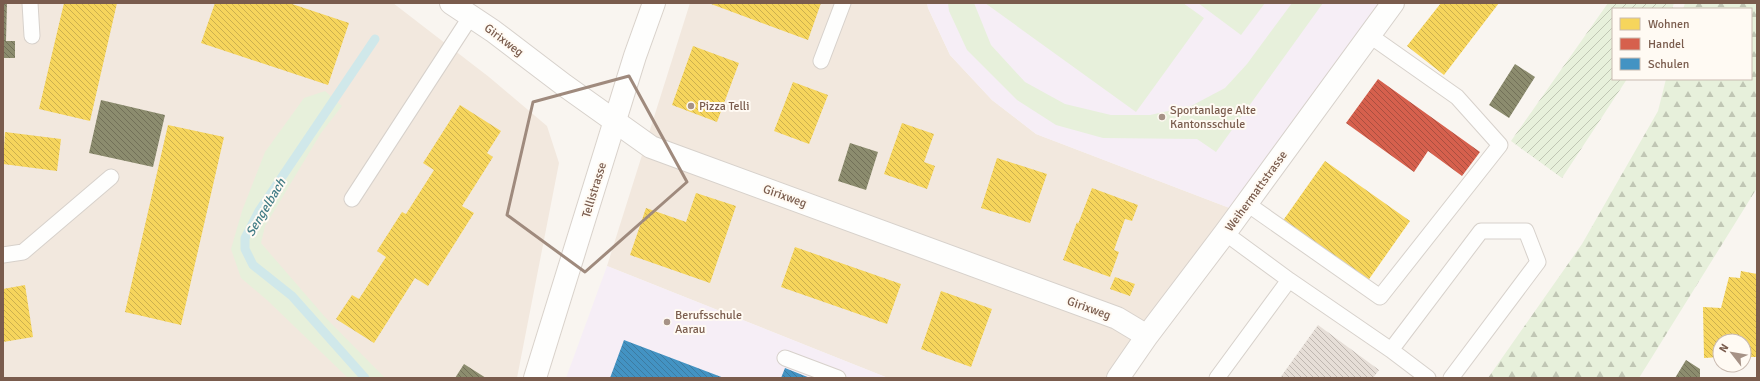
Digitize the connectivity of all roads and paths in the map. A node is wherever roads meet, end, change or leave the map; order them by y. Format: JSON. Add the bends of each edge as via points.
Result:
{"nodes":[{"id":1,"x":30,"y":3,"type":"edge"},
{"id":2,"x":451,"y":3,"type":"edge"},
{"id":3,"x":654,"y":3,"type":"edge"},
{"id":4,"x":843,"y":3,"type":"edge"},
{"id":5,"x":1393,"y":3,"type":"edge"},
{"id":6,"x":471,"y":16,"type":"junction"},
{"id":7,"x":1369,"y":35,"type":"junction"},
{"id":8,"x":32,"y":36,"type":"dead end"},
{"id":9,"x":822,"y":61,"type":"dead end"},
{"id":10,"x":615,"y":121,"type":"junction"},
{"id":11,"x":111,"y":177,"type":"dead end"},
{"id":12,"x":352,"y":199,"type":"dead end"},
{"id":13,"x":1246,"y":203,"type":"junction"},
{"id":14,"x":1225,"y":233,"type":"junction"},
{"id":15,"x":3,"y":255,"type":"edge"},
{"id":16,"x":1289,"y":280,"type":"junction"},
{"id":17,"x":1147,"y":336,"type":"junction"},
{"id":18,"x":1391,"y":350,"type":"junction"},
{"id":19,"x":785,"y":358,"type":"dead end"},
{"id":20,"x":535,"y":378,"type":"edge"},
{"id":21,"x":838,"y":378,"type":"edge"},
{"id":22,"x":1118,"y":378,"type":"edge"},
{"id":23,"x":1216,"y":378,"type":"edge"},
{"id":24,"x":1428,"y":378,"type":"edge"},
{"id":25,"x":1451,"y":378,"type":"edge"}],
"edges":[{"from":1,"to":8,"type":"lane"},
{"from":2,"to":6,"type":"street","name":"Girixweg"},
{"from":3,"to":10,"type":"street","name":"Tellistrasse"},
{"from":4,"to":9,"type":"lane"},
{"from":5,"to":7,"type":"street","name":"Weihermattstrasse"},
{"from":6,"to":10,"type":"street","name":"Girixweg"},
{"from":6,"to":12,"type":"lane"},
{"from":7,"to":13,"type":"street","name":"Weihermattstrasse"},
{"from":7,"to":13,"type":"lane","via":[[1457,97],[1500,145],[1380,297]]},
{"from":10,"to":17,"type":"street","name":"Girixweg","via":[[651,147],[1117,318]]},
{"from":10,"to":20,"type":"street","name":"Tellistrasse"},
{"from":11,"to":15,"type":"lane","via":[[23,252]]},
{"from":13,"to":14,"type":"street","name":"Weihermattstrasse"},
{"from":14,"to":16,"type":"lane"},
{"from":14,"to":17,"type":"street","name":"Weihermattstrasse"},
{"from":16,"to":18,"type":"lane"},
{"from":16,"to":23,"type":"lane"},
{"from":17,"to":22,"type":"street","name":"Weihermattstrasse"},
{"from":18,"to":24,"type":"lane"},
{"from":18,"to":25,"type":"lane","via":[[1481,231],[1526,231],[1538,262]]},
{"from":19,"to":21,"type":"lane"}]}
